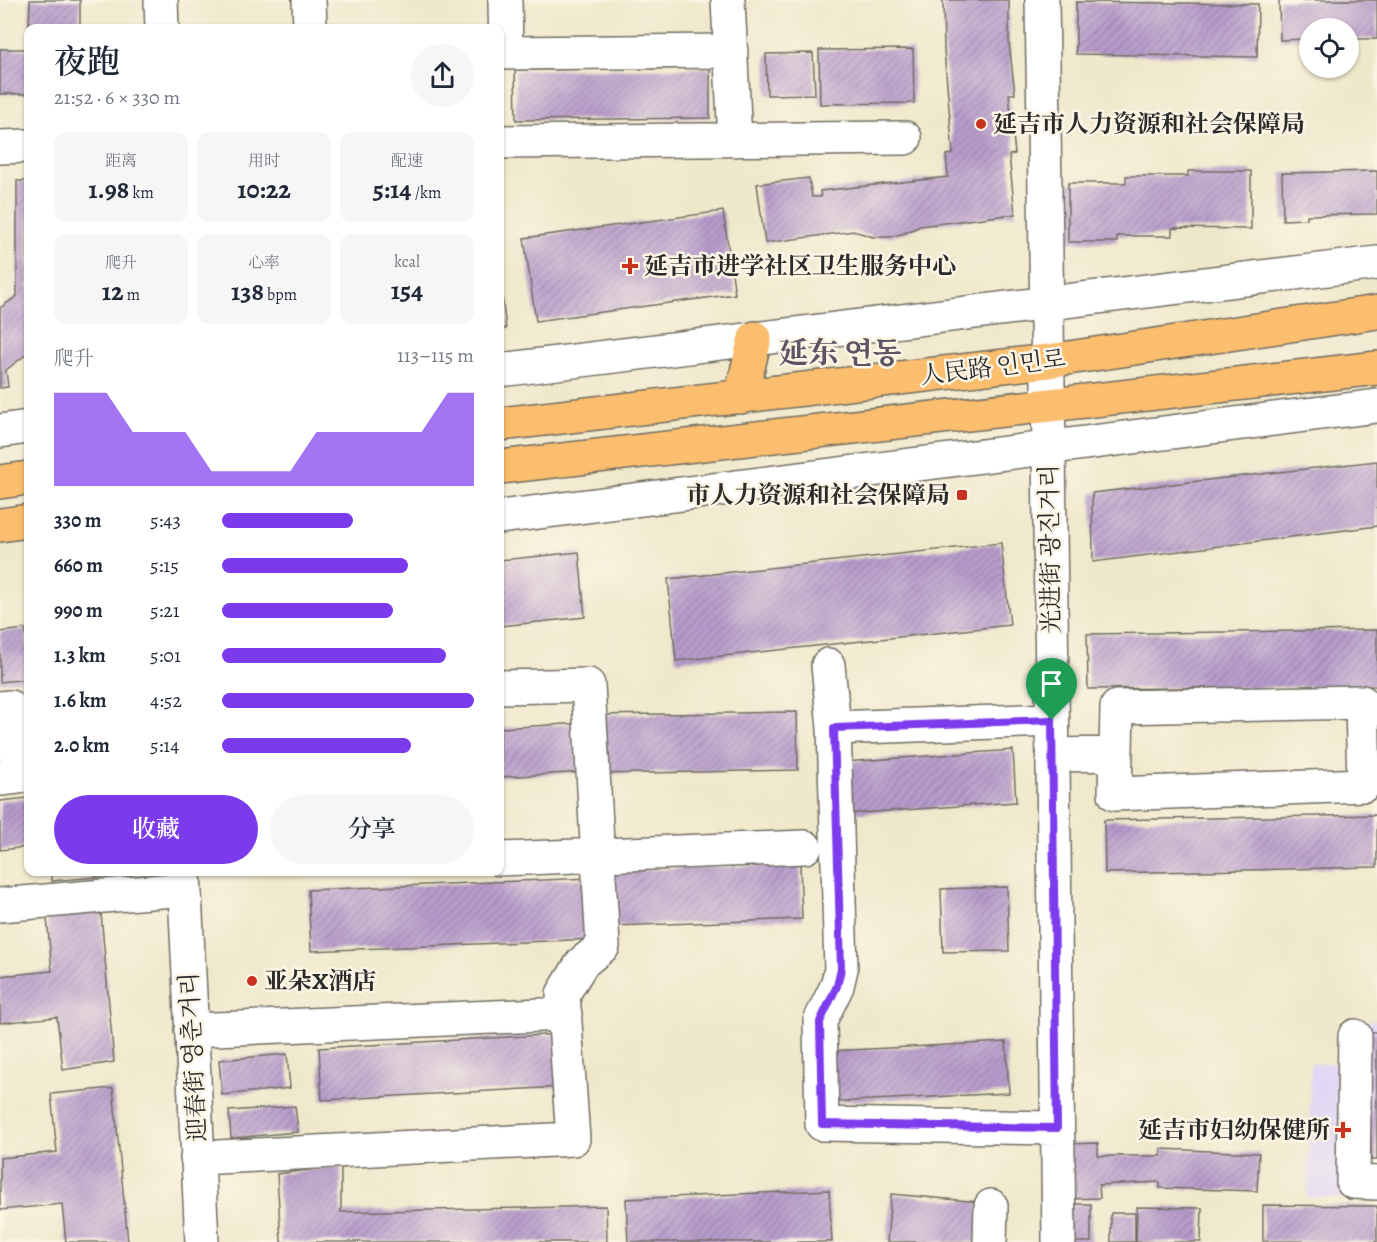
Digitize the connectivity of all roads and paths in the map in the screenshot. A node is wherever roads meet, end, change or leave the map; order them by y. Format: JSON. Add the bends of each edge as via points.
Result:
{"nodes":[{"id":1,"x":161,"y":0,"type":"edge"},
{"id":2,"x":309,"y":0,"type":"edge"},
{"id":3,"x":505,"y":0,"type":"edge"},
{"id":4,"x":728,"y":0,"type":"edge"},
{"id":5,"x":1041,"y":0,"type":"edge"},
{"id":6,"x":162,"y":24,"type":"edge"},
{"id":7,"x":310,"y":24,"type":"edge"},
{"id":8,"x":504,"y":26,"type":"edge"},
{"id":9,"x":731,"y":51,"type":"junction"},
{"id":10,"x":504,"y":53,"type":"edge"},
{"id":11,"x":905,"y":138,"type":"dead end"},
{"id":12,"x":735,"y":140,"type":"junction"},
{"id":13,"x":504,"y":142,"type":"edge"},
{"id":14,"x":24,"y":146,"type":"edge"},
{"id":15,"x":0,"y":147,"type":"edge"},
{"id":16,"x":1377,"y":263,"type":"edge"},
{"id":17,"x":1047,"y":303,"type":"junction"},
{"id":18,"x":1377,"y":312,"type":"edge"},
{"id":19,"x":755,"y":338,"type":"junction"},
{"id":20,"x":1048,"y":361,"type":"junction"},
{"id":21,"x":1377,"y":368,"type":"edge"},
{"id":22,"x":504,"y":369,"type":"edge"},
{"id":23,"x":741,"y":397,"type":"junction"},
{"id":24,"x":1048,"y":405,"type":"junction"},
{"id":25,"x":1377,"y":406,"type":"edge"},
{"id":26,"x":504,"y":424,"type":"edge"},
{"id":27,"x":24,"y":428,"type":"edge"},
{"id":28,"x":0,"y":431,"type":"edge"},
{"id":29,"x":1049,"y":448,"type":"junction"},
{"id":30,"x":504,"y":467,"type":"edge"},
{"id":31,"x":24,"y":479,"type":"edge"},
{"id":32,"x":0,"y":482,"type":"edge"},
{"id":33,"x":504,"y":516,"type":"edge"},
{"id":34,"x":24,"y":522,"type":"edge"},
{"id":35,"x":0,"y":525,"type":"edge"},
{"id":36,"x":828,"y":664,"type":"dead end"},
{"id":37,"x":504,"y":687,"type":"edge"},
{"id":38,"x":0,"y":708,"type":"edge"},
{"id":39,"x":1052,"y":720,"type":"junction"},
{"id":40,"x":834,"y":728,"type":"junction"},
{"id":41,"x":1116,"y":754,"type":"junction"},
{"id":42,"x":1053,"y":755,"type":"junction"},
{"id":43,"x":0,"y":779,"type":"edge"},
{"id":44,"x":805,"y":847,"type":"dead end"},
{"id":45,"x":598,"y":855,"type":"junction"},
{"id":46,"x":504,"y":859,"type":"edge"},
{"id":47,"x":184,"y":880,"type":"edge"},
{"id":48,"x":0,"y":905,"type":"edge"},
{"id":49,"x":565,"y":1014,"type":"junction"},
{"id":50,"x":191,"y":1030,"type":"junction"},
{"id":51,"x":1356,"y":1036,"type":"dead end"},
{"id":52,"x":1057,"y":1128,"type":"junction"},
{"id":53,"x":197,"y":1158,"type":"junction"},
{"id":54,"x":1377,"y":1183,"type":"edge"},
{"id":55,"x":991,"y":1206,"type":"dead end"},
{"id":56,"x":202,"y":1242,"type":"edge"},
{"id":57,"x":990,"y":1242,"type":"edge"},
{"id":58,"x":1059,"y":1242,"type":"edge"}],
"edges":[{"from":1,"to":6,"type":"street"},
{"from":2,"to":7,"type":"street"},
{"from":3,"to":8,"type":"street"},
{"from":4,"to":9,"type":"street"},
{"from":5,"to":17,"type":"street","name":"光进街 광진거리"},
{"from":9,"to":10,"type":"street"},
{"from":9,"to":12,"type":"street"},
{"from":11,"to":12,"type":"street"},
{"from":12,"to":13,"type":"street"},
{"from":14,"to":15,"type":"street"},
{"from":16,"to":17,"type":"street"},
{"from":17,"to":19,"type":"street"},
{"from":17,"to":20,"type":"street","name":"光进街 광진거리"},
{"from":18,"to":20,"type":"main road","name":"人民路 인민로"},
{"from":19,"to":22,"type":"street"},
{"from":19,"to":23,"type":"main road"},
{"from":20,"to":23,"type":"main road","name":"人民路 인민로"},
{"from":20,"to":24,"type":"street","name":"光进街 광진거리"},
{"from":21,"to":24,"type":"main road","name":"人民路 인민로"},
{"from":23,"to":26,"type":"main road","name":"人民路 인민로"},
{"from":24,"to":29,"type":"street","name":"光进街 광진거리"},
{"from":24,"to":30,"type":"main road","name":"人民路 인민로"},
{"from":25,"to":29,"type":"street"},
{"from":27,"to":28,"type":"street"},
{"from":29,"to":33,"type":"street"},
{"from":29,"to":39,"type":"street","name":"光进街 광진거리"},
{"from":31,"to":32,"type":"main road"},
{"from":34,"to":35,"type":"main road"},
{"from":36,"to":40,"type":"street"},
{"from":37,"to":45,"type":"street","via":[[588,685]]},
{"from":38,"to":43,"type":"street","via":[[10,706],[18,777]]},
{"from":39,"to":40,"type":"street"},
{"from":39,"to":42,"type":"street","name":"光进街 광진거리"},
{"from":40,"to":52,"type":"street","via":[[841,969],[820,1022],[822,1124]]},
{"from":41,"to":41,"type":"street","via":[[1115,794],[1364,785],[1362,702],[1117,707]]},
{"from":41,"to":42,"type":"street"},
{"from":42,"to":52,"type":"street","name":"光进街 광진거리"},
{"from":44,"to":45,"type":"street"},
{"from":45,"to":46,"type":"street"},
{"from":45,"to":49,"type":"street","via":[[603,946],[582,963],[563,994]]},
{"from":47,"to":48,"type":"street"},
{"from":47,"to":50,"type":"street","name":"迎春街 영춘거리"},
{"from":49,"to":50,"type":"street"},
{"from":49,"to":53,"type":"street","via":[[573,1139]]},
{"from":50,"to":53,"type":"street","name":"迎春街 영춘거리"},
{"from":51,"to":54,"type":"street","via":[[1353,1182]]},
{"from":52,"to":58,"type":"street","name":"光进街 광진거리"},
{"from":53,"to":56,"type":"street","name":"迎春街 영춘거리"},
{"from":55,"to":57,"type":"street"}]}
